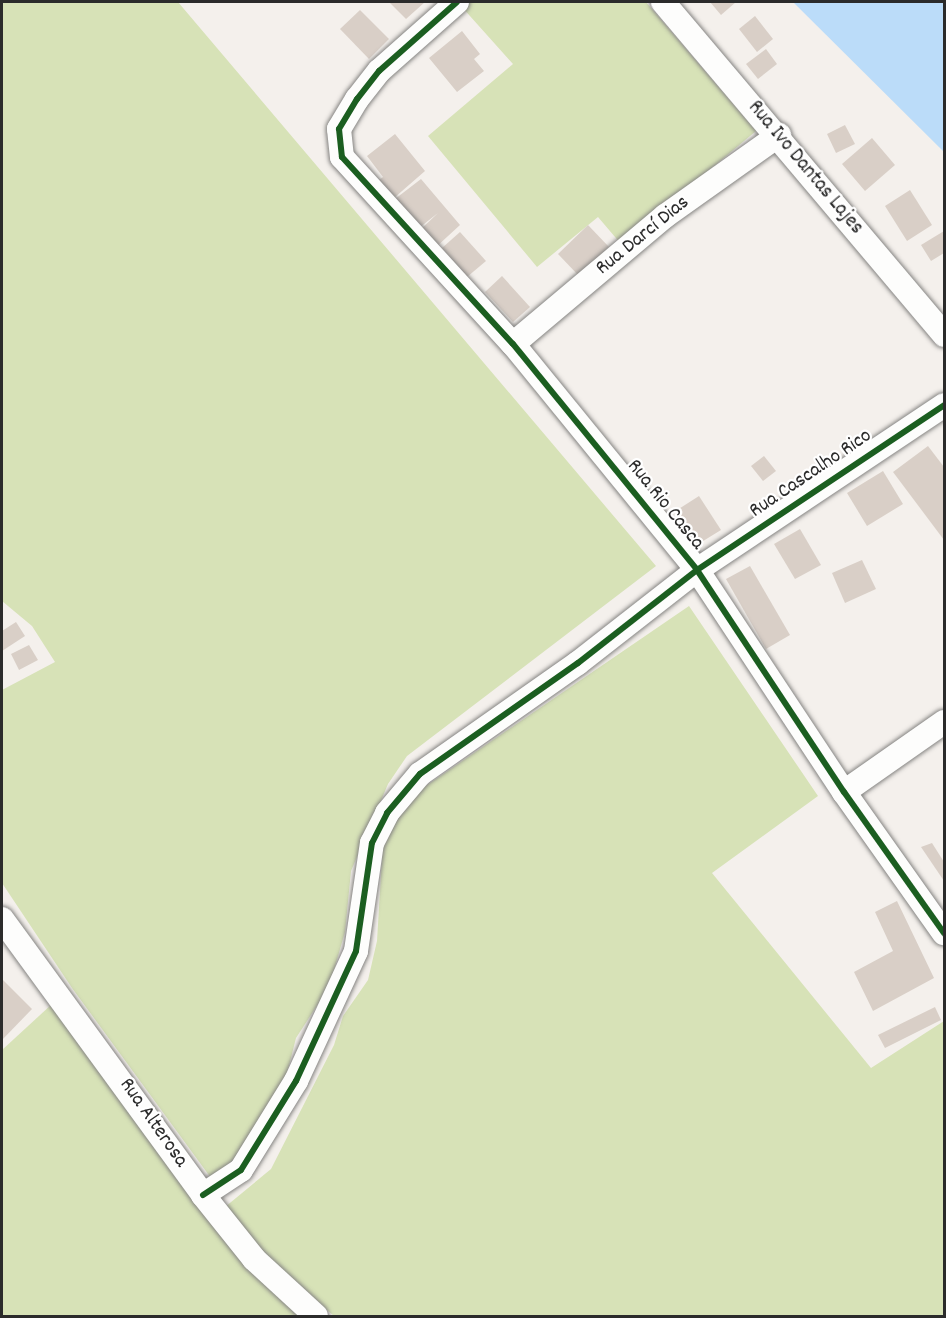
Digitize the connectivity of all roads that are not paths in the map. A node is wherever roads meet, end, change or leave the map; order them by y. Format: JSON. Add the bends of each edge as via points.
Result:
{"nodes":[{"id":1,"x":457,"y":2,"type":"edge"},
{"id":2,"x":663,"y":2,"type":"edge"},
{"id":3,"x":778,"y":135,"type":"junction"},
{"id":4,"x":945,"y":335,"type":"edge"},
{"id":5,"x":513,"y":344,"type":"junction"},
{"id":6,"x":945,"y":405,"type":"edge"},
{"id":7,"x":697,"y":570,"type":"junction"},
{"id":8,"x":945,"y":722,"type":"edge"},
{"id":9,"x":844,"y":792,"type":"junction"},
{"id":10,"x":2,"y":919,"type":"edge"},
{"id":11,"x":945,"y":933,"type":"edge"},
{"id":12,"x":203,"y":1195,"type":"junction"},
{"id":13,"x":316,"y":1317,"type":"edge"}],
"edges":[{"from":1,"to":5,"type":"street","name":"Rua Rio Casca","via":[[379,70],[357,99],[339,129],[342,157]]},
{"from":2,"to":3,"type":"street","name":"Rua Ivo Dantas Lajes"},
{"from":3,"to":4,"type":"street","name":"Rua Ivo Dantas Lajes"},
{"from":3,"to":5,"type":"street","name":"Rua Darcí Dias","via":[[665,216]]},
{"from":5,"to":7,"type":"street","name":"Rua Rio Casca"},
{"from":6,"to":7,"type":"street","name":"Rua Cascalho Rico"},
{"from":7,"to":9,"type":"street","name":"Rua Rio Casca"},
{"from":7,"to":12,"type":"street","name":"Rua Cascalho Rico","via":[[578,663],[420,774],[387,813],[372,843],[356,951],[335,1004],[296,1081],[241,1170]]},
{"from":8,"to":9,"type":"street"},
{"from":9,"to":11,"type":"street","name":"Rua Rio Casca"},
{"from":10,"to":12,"type":"street","name":"Rua Alterosa"},
{"from":12,"to":13,"type":"street","name":"Rua Alterosa","via":[[254,1258]]}]}
